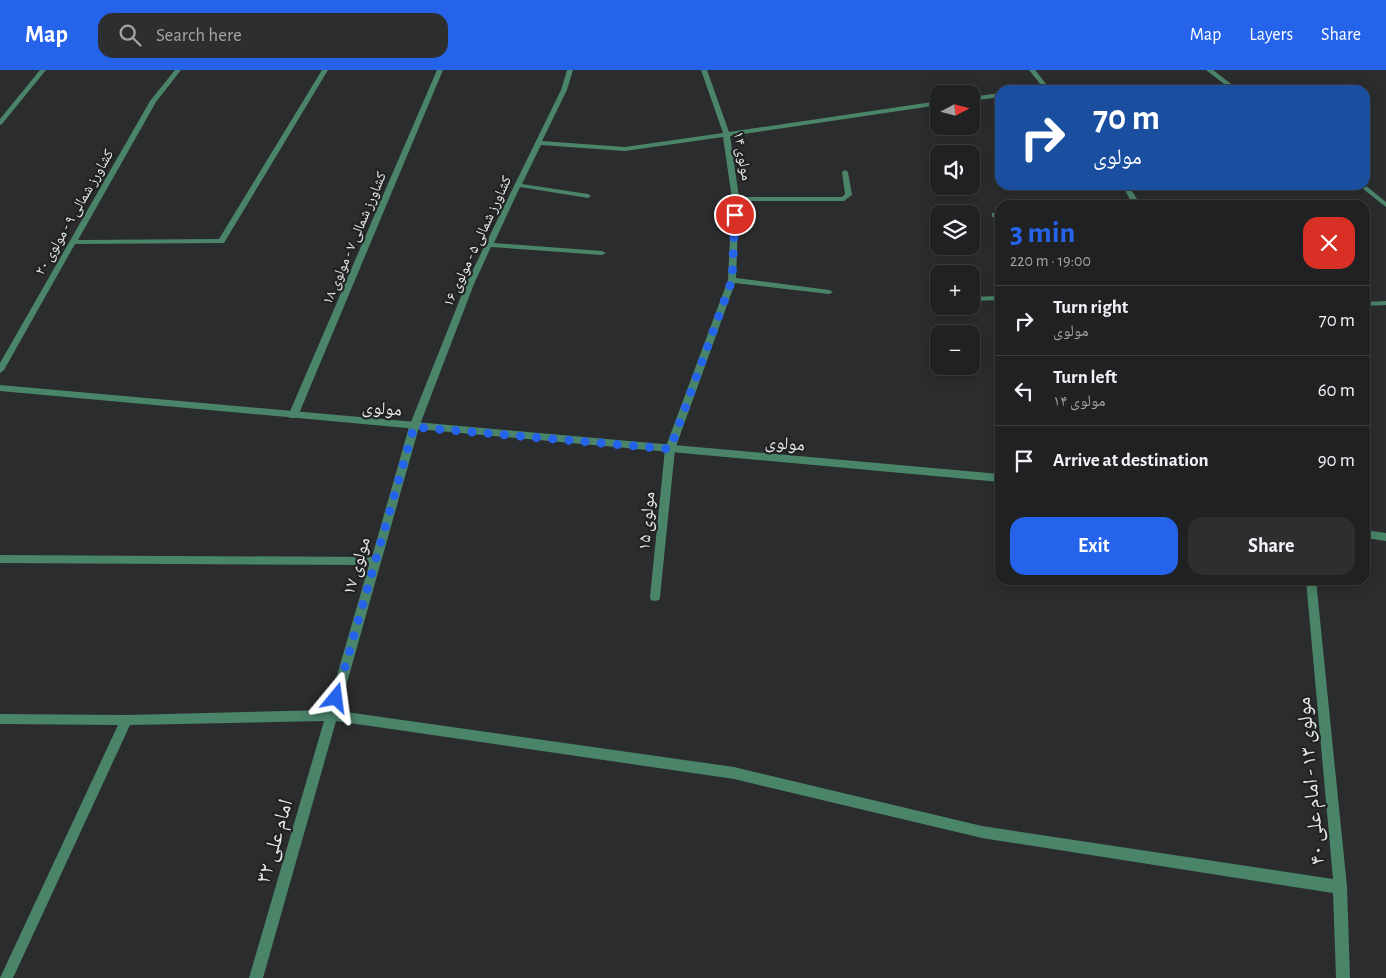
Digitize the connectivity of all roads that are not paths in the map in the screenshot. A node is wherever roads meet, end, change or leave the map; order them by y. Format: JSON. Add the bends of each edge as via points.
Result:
{"nodes":[{"id":1,"x":43,"y":70,"type":"edge"},
{"id":2,"x":178,"y":70,"type":"edge"},
{"id":3,"x":325,"y":70,"type":"edge"},
{"id":4,"x":440,"y":70,"type":"edge"},
{"id":5,"x":570,"y":70,"type":"edge"},
{"id":6,"x":704,"y":70,"type":"edge"},
{"id":7,"x":1032,"y":70,"type":"edge"},
{"id":8,"x":1209,"y":70,"type":"edge"},
{"id":9,"x":1044,"y":85,"type":"edge"},
{"id":10,"x":1229,"y":85,"type":"edge"},
{"id":11,"x":995,"y":96,"type":"edge"},
{"id":12,"x":980,"y":98,"type":"edge"},
{"id":13,"x":930,"y":104,"type":"edge"},
{"id":14,"x":0,"y":123,"type":"edge"},
{"id":15,"x":726,"y":133,"type":"junction"},
{"id":16,"x":538,"y":142,"type":"junction"},
{"id":17,"x":845,"y":172,"type":"dead end"},
{"id":18,"x":518,"y":185,"type":"junction"},
{"id":19,"x":1367,"y":190,"type":"edge"},
{"id":20,"x":588,"y":196,"type":"dead end"},
{"id":21,"x":736,"y":199,"type":"junction"},
{"id":22,"x":1386,"y":205,"type":"edge"},
{"id":23,"x":73,"y":242,"type":"junction"},
{"id":24,"x":489,"y":245,"type":"junction"},
{"id":25,"x":602,"y":253,"type":"dead end"},
{"id":26,"x":732,"y":280,"type":"junction"},
{"id":27,"x":829,"y":292,"type":"dead end"},
{"id":28,"x":995,"y":298,"type":"edge"},
{"id":29,"x":980,"y":299,"type":"edge"},
{"id":30,"x":1386,"y":302,"type":"edge"},
{"id":31,"x":1370,"y":304,"type":"edge"},
{"id":32,"x":0,"y":370,"type":"edge"},
{"id":33,"x":0,"y":388,"type":"edge"},
{"id":34,"x":293,"y":416,"type":"junction"},
{"id":35,"x":414,"y":427,"type":"junction"},
{"id":36,"x":670,"y":449,"type":"junction"},
{"id":37,"x":995,"y":478,"type":"edge"},
{"id":38,"x":1370,"y":535,"type":"edge"},
{"id":39,"x":1386,"y":537,"type":"edge"},
{"id":40,"x":0,"y":559,"type":"edge"},
{"id":41,"x":376,"y":561,"type":"junction"},
{"id":42,"x":1311,"y":585,"type":"edge"},
{"id":43,"x":655,"y":597,"type":"dead end"},
{"id":44,"x":331,"y":715,"type":"junction"},
{"id":45,"x":0,"y":719,"type":"edge"},
{"id":46,"x":127,"y":720,"type":"junction"},
{"id":47,"x":1340,"y":886,"type":"junction"},
{"id":48,"x":6,"y":978,"type":"edge"},
{"id":49,"x":256,"y":978,"type":"edge"},
{"id":50,"x":1343,"y":978,"type":"edge"}],
"edges":[{"from":1,"to":14,"type":"street"},
{"from":2,"to":23,"type":"street","name":"کشاورز شمالی ۹ - مولوی ۲۰","via":[[153,101]]},
{"from":3,"to":23,"type":"street","via":[[222,240]]},
{"from":4,"to":34,"type":"street","name":"کشاورز شمالی ۷ - مولوی ۱۸"},
{"from":5,"to":16,"type":"street","name":"کشاورز شمالی ۵ - مولوی ۱۶","via":[[564,90]]},
{"from":6,"to":15,"type":"street","name":"مولوی ۱۴"},
{"from":7,"to":9,"type":"street"},
{"from":8,"to":10,"type":"street"},
{"from":11,"to":12,"type":"street"},
{"from":13,"to":15,"type":"street"},
{"from":15,"to":16,"type":"street","via":[[625,149]]},
{"from":15,"to":21,"type":"street","name":"مولوی ۱۴"},
{"from":16,"to":18,"type":"street","name":"کشاورز شمالی ۵ - مولوی ۱۶"},
{"from":17,"to":21,"type":"street","via":[[849,195],[844,198]]},
{"from":18,"to":20,"type":"street"},
{"from":18,"to":24,"type":"street","name":"کشاورز شمالی ۵ - مولوی ۱۶"},
{"from":19,"to":22,"type":"street"},
{"from":21,"to":26,"type":"street","name":"مولوی ۱۴"},
{"from":23,"to":32,"type":"street","name":"کشاورز شمالی ۹ - مولوی ۲۰"},
{"from":24,"to":25,"type":"street"},
{"from":24,"to":35,"type":"street","name":"کشاورز شمالی ۵ - مولوی ۱۶","via":[[470,284]]},
{"from":26,"to":27,"type":"street"},
{"from":26,"to":36,"type":"street","name":"مولوی ۱۴"},
{"from":28,"to":29,"type":"street"},
{"from":30,"to":31,"type":"street"},
{"from":33,"to":34,"type":"street","name":"مولوی"},
{"from":34,"to":35,"type":"street","name":"مولوی"},
{"from":35,"to":36,"type":"street","name":"مولوی"},
{"from":35,"to":41,"type":"street","name":"مولوی ۱۷"},
{"from":36,"to":37,"type":"street","name":"مولوی"},
{"from":36,"to":43,"type":"street","name":"مولوی ۱۵"},
{"from":38,"to":39,"type":"street"},
{"from":40,"to":41,"type":"street"},
{"from":41,"to":44,"type":"street","name":"مولوی ۱۷"},
{"from":42,"to":47,"type":"street","name":"مولوی ۱۳ - امام علی ۴۰"},
{"from":44,"to":46,"type":"street"},
{"from":44,"to":47,"type":"street","via":[[734,773],[982,832]]},
{"from":44,"to":49,"type":"street","name":"امام علی ۳۲"},
{"from":45,"to":46,"type":"street"},
{"from":46,"to":48,"type":"street"},
{"from":47,"to":50,"type":"street","name":"مولوی ۱۳ - امام علی ۴۰"}]}
